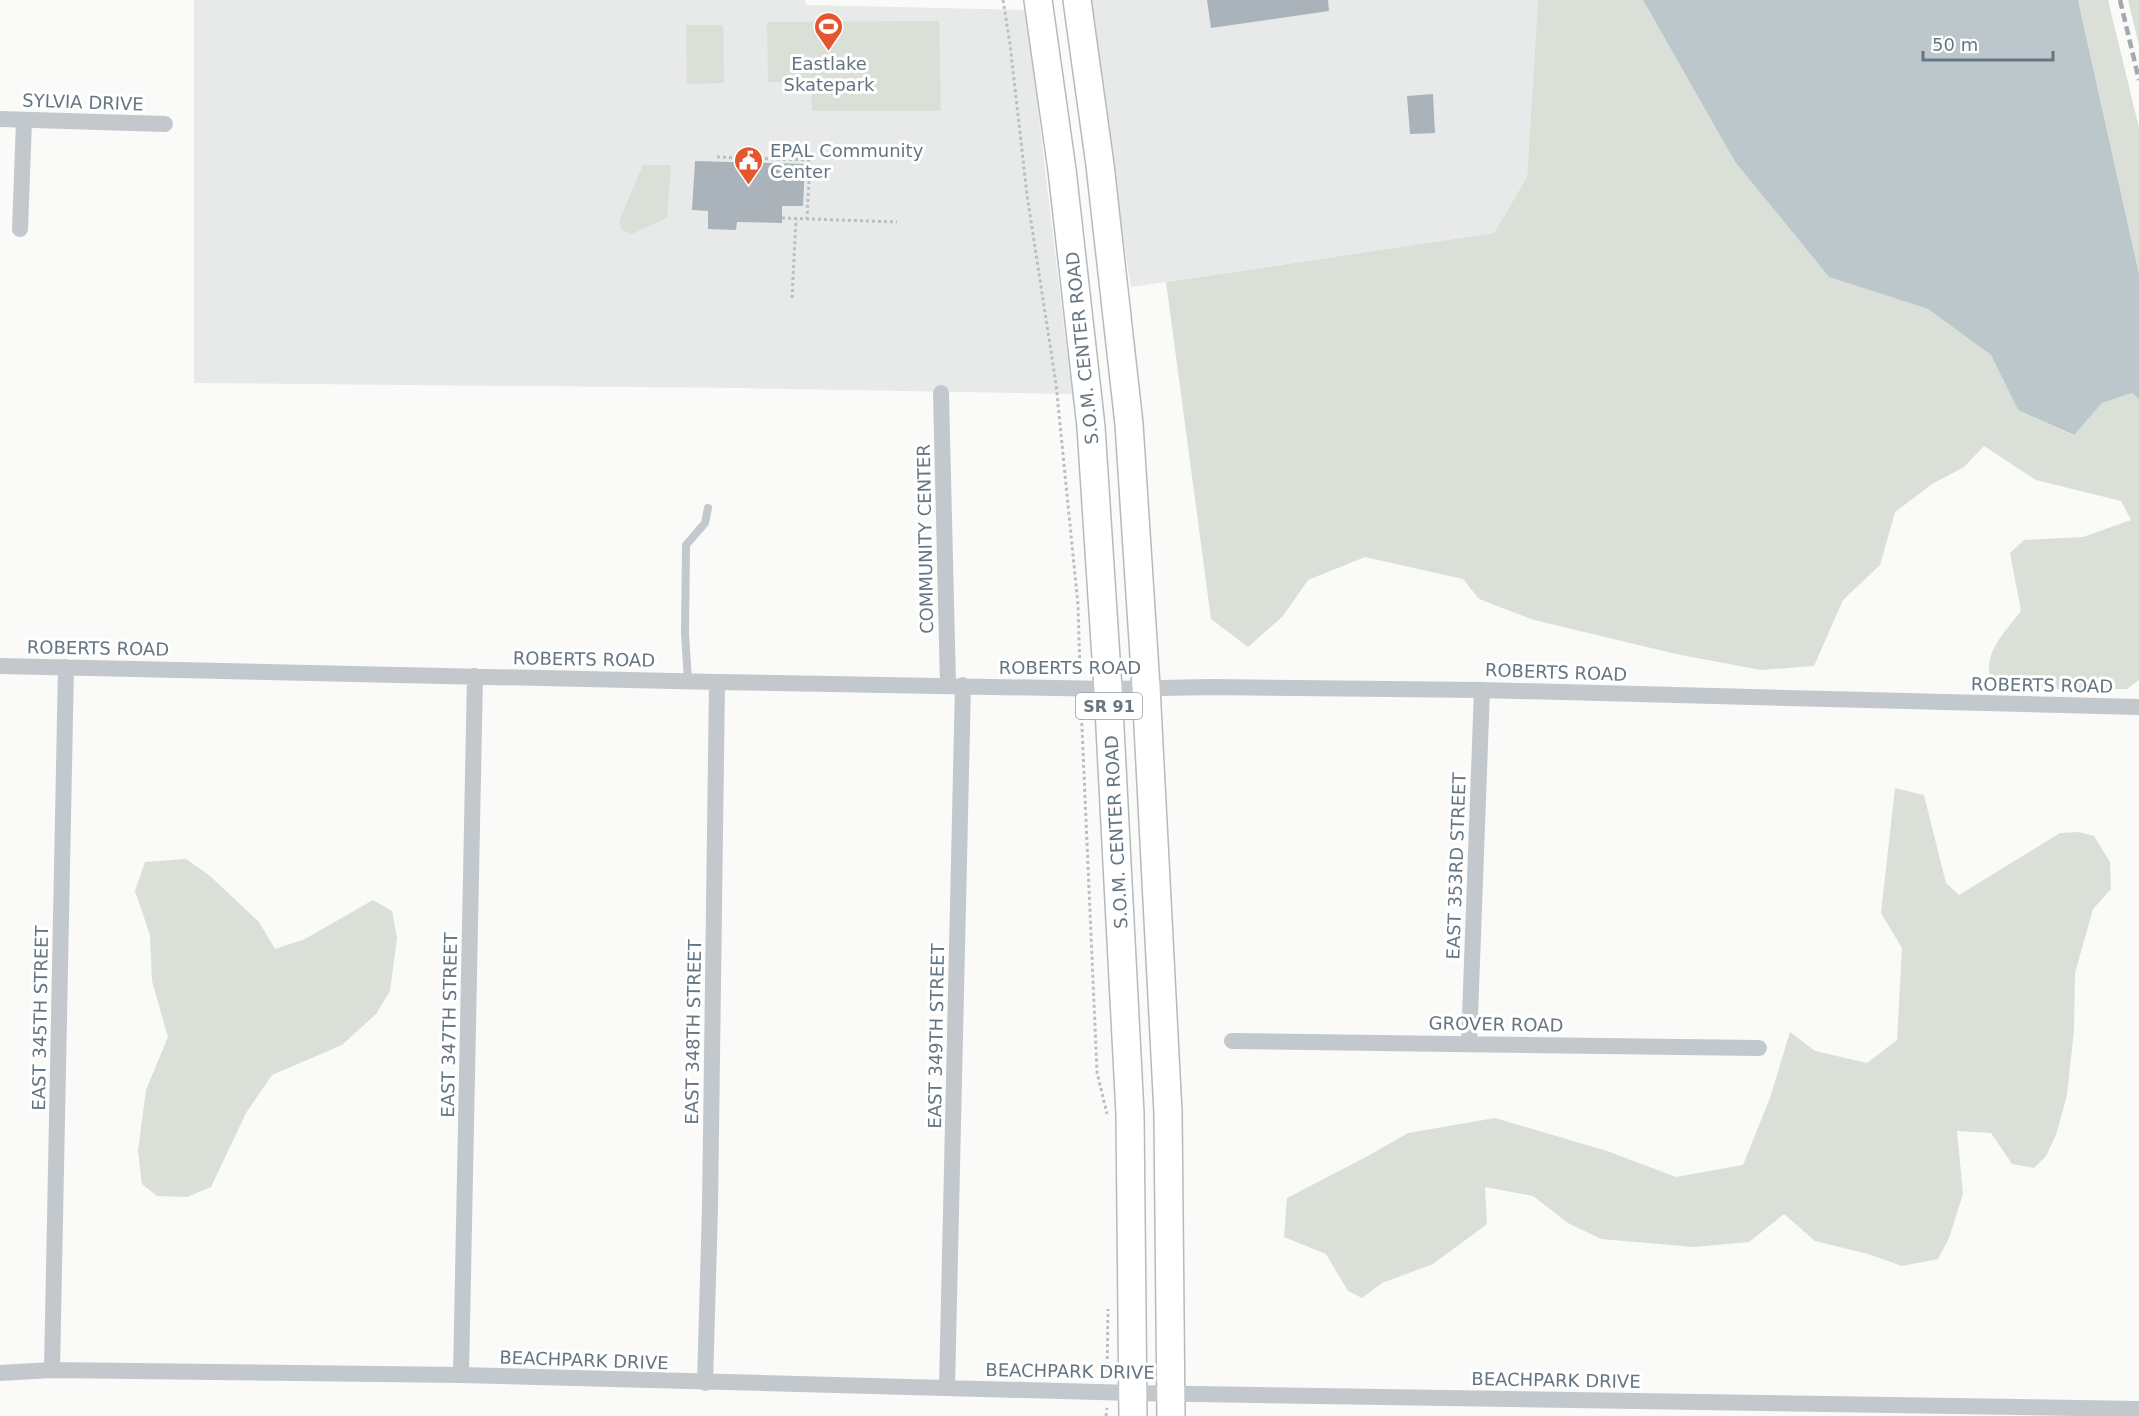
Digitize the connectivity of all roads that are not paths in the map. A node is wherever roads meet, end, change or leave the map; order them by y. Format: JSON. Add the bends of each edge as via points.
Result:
{"nodes":[{"id":1,"x":1038,"y":0,"type":"edge"},
{"id":2,"x":1077,"y":0,"type":"edge"},
{"id":3,"x":0,"y":119,"type":"edge"},
{"id":4,"x":24,"y":120,"type":"junction"},
{"id":5,"x":165,"y":124,"type":"dead end"},
{"id":6,"x":20,"y":229,"type":"dead end"},
{"id":7,"x":940,"y":393,"type":"dead end"},
{"id":8,"x":708,"y":508,"type":"dead end"},
{"id":9,"x":0,"y":666,"type":"edge"},
{"id":10,"x":66,"y":667,"type":"junction"},
{"id":11,"x":475,"y":676,"type":"junction"},
{"id":12,"x":688,"y":681,"type":"junction"},
{"id":13,"x":717,"y":682,"type":"junction"},
{"id":14,"x":956,"y":685,"type":"junction"},
{"id":15,"x":1146,"y":687,"type":"junction"},
{"id":16,"x":1108,"y":689,"type":"junction"},
{"id":17,"x":1482,"y":690,"type":"junction"},
{"id":18,"x":2139,"y":707,"type":"edge"},
{"id":19,"x":1232,"y":1041,"type":"dead end"},
{"id":20,"x":1469,"y":1043,"type":"junction"},
{"id":21,"x":1759,"y":1048,"type":"dead end"},
{"id":22,"x":52,"y":1370,"type":"junction"},
{"id":23,"x":0,"y":1373,"type":"edge"},
{"id":24,"x":461,"y":1376,"type":"junction"},
{"id":25,"x":705,"y":1383,"type":"junction"},
{"id":26,"x":947,"y":1387,"type":"junction"},
{"id":27,"x":1171,"y":1404,"type":"edge"},
{"id":28,"x":1133,"y":1405,"type":"edge"},
{"id":29,"x":2139,"y":1409,"type":"edge"}],
"edges":[{"from":1,"to":16,"type":"main road","name":"S.O.M. CENTER ROAD","number":"SR 91","via":[[1091,427]]},
{"from":2,"to":15,"type":"main road","name":"S.O.M. CENTER ROAD","number":"SR 91","via":[[1129,424]]},
{"from":3,"to":4,"type":"street","name":"SYLVIA DRIVE"},
{"from":4,"to":5,"type":"street","name":"SYLVIA DRIVE"},
{"from":4,"to":6,"type":"street"},
{"from":7,"to":14,"type":"street","name":"COMMUNITY CENTER"},
{"from":8,"to":12,"type":"lane","via":[[705,523],[686,545]]},
{"from":9,"to":10,"type":"street","name":"ROBERTS ROAD"},
{"from":10,"to":11,"type":"street","name":"ROBERTS ROAD"},
{"from":10,"to":22,"type":"street","name":"EAST 345TH STREET"},
{"from":11,"to":12,"type":"street","name":"ROBERTS ROAD"},
{"from":11,"to":24,"type":"street","name":"EAST 347TH STREET"},
{"from":12,"to":13,"type":"street","name":"ROBERTS ROAD"},
{"from":13,"to":14,"type":"street","name":"ROBERTS ROAD"},
{"from":13,"to":25,"type":"street","name":"EAST 348TH STREET"},
{"from":14,"to":16,"type":"street","name":"ROBERTS ROAD"},
{"from":14,"to":26,"type":"street","name":"EAST 349TH STREET"},
{"from":15,"to":16,"type":"street","name":"ROBERTS ROAD"},
{"from":15,"to":17,"type":"street","name":"ROBERTS ROAD"},
{"from":15,"to":27,"type":"main road","name":"S.O.M. CENTER ROAD","number":"SR 91","via":[[1168,1113]]},
{"from":16,"to":28,"type":"main road","name":"S.O.M. CENTER ROAD","number":"SR 91","via":[[1130,1114]]},
{"from":17,"to":18,"type":"street","name":"ROBERTS ROAD"},
{"from":17,"to":20,"type":"street","name":"EAST 353RD STREET"},
{"from":19,"to":20,"type":"street","name":"GROVER ROAD"},
{"from":20,"to":21,"type":"street","name":"GROVER ROAD"},
{"from":22,"to":23,"type":"street","name":"BEACHPARK DRIVE"},
{"from":22,"to":24,"type":"street","name":"BEACHPARK DRIVE"},
{"from":24,"to":25,"type":"street","name":"BEACHPARK DRIVE"},
{"from":25,"to":26,"type":"street","name":"BEACHPARK DRIVE"},
{"from":26,"to":28,"type":"street","name":"BEACHPARK DRIVE"},
{"from":27,"to":28,"type":"street","name":"BEACHPARK DRIVE"},
{"from":27,"to":29,"type":"street","name":"BEACHPARK DRIVE"}]}
